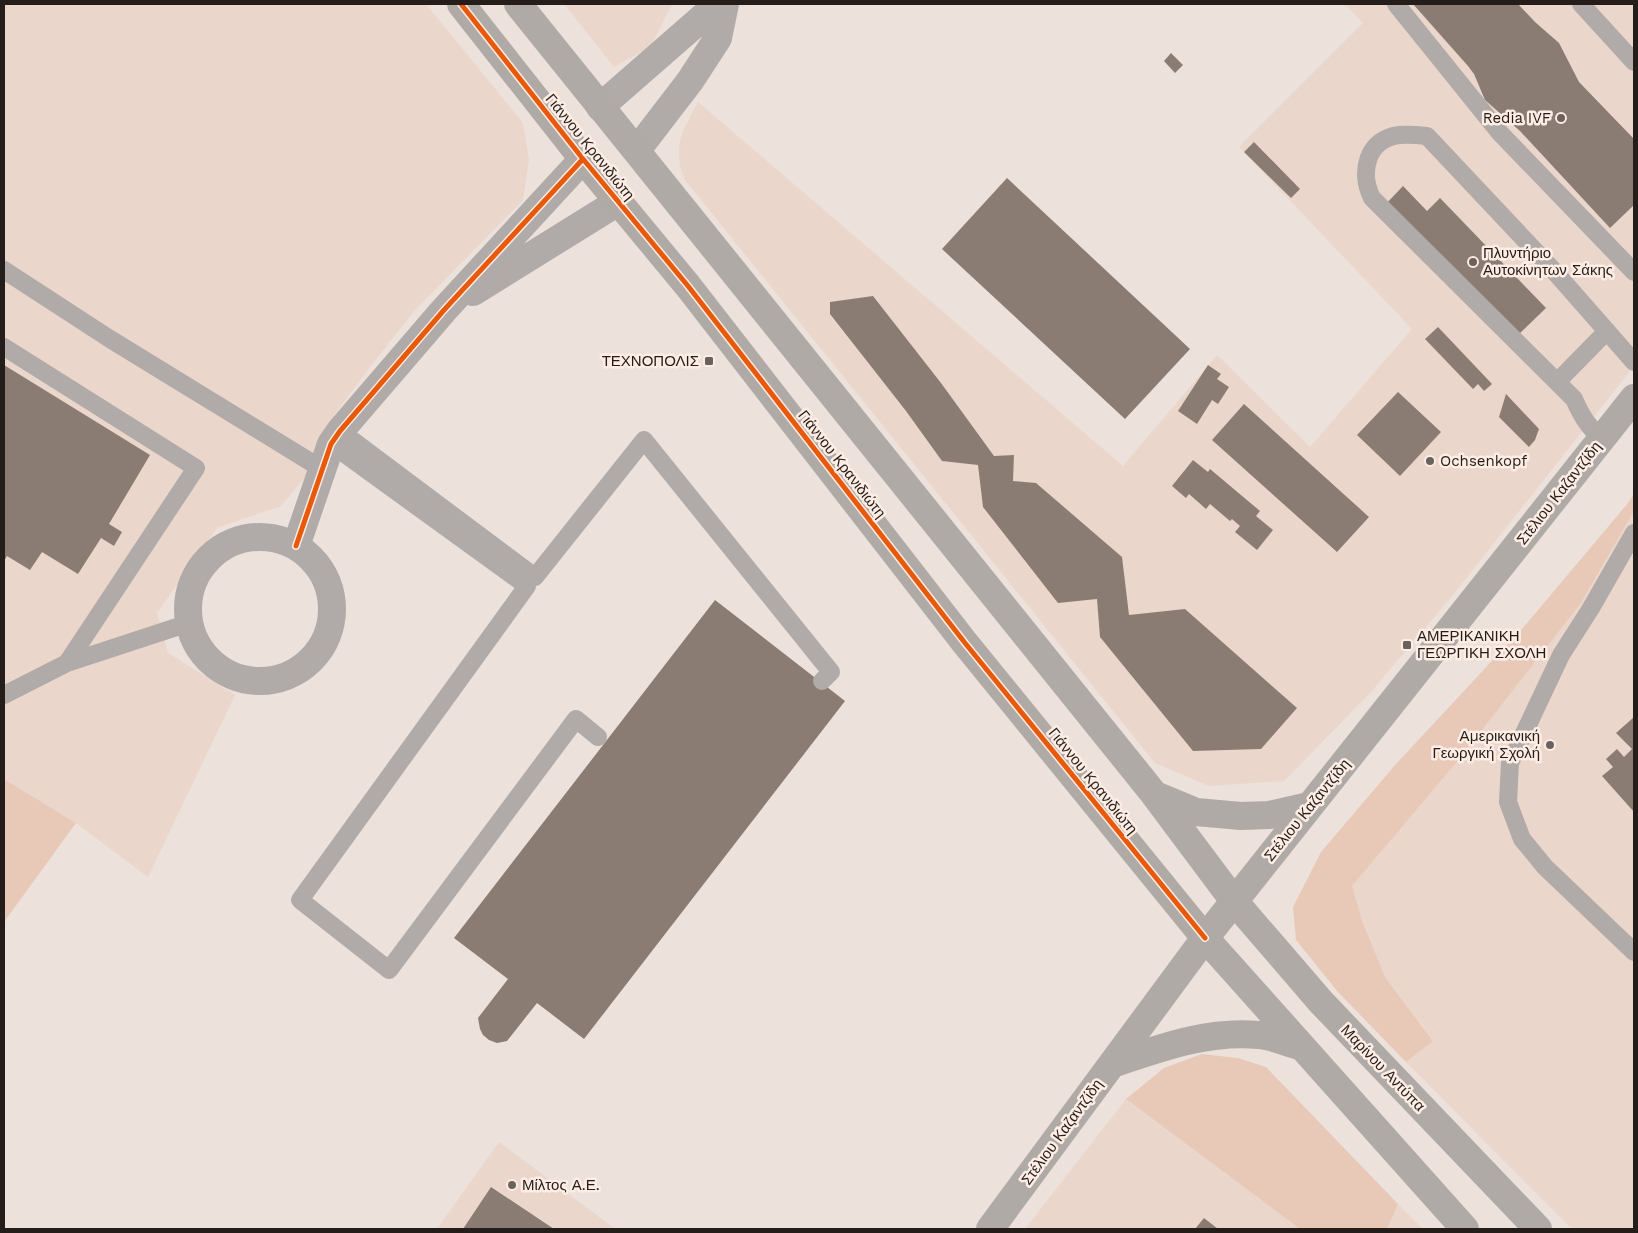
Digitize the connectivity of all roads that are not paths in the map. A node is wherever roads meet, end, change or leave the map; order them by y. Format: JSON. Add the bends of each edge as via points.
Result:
{"nodes":[{"id":1,"x":460,"y":4,"type":"edge"},
{"id":2,"x":518,"y":4,"type":"edge"},
{"id":3,"x":718,"y":4,"type":"edge"},
{"id":4,"x":726,"y":4,"type":"edge"},
{"id":5,"x":1396,"y":4,"type":"edge"},
{"id":6,"x":1581,"y":4,"type":"edge"},
{"id":7,"x":1634,"y":62,"type":"edge"},
{"id":8,"x":600,"y":107,"type":"junction"},
{"id":9,"x":637,"y":150,"type":"junction"},
{"id":10,"x":583,"y":159,"type":"junction"},
{"id":11,"x":618,"y":202,"type":"junction"},
{"id":12,"x":4,"y":270,"type":"edge"},
{"id":13,"x":1634,"y":272,"type":"edge"},
{"id":14,"x":444,"y":310,"type":"junction"},
{"id":15,"x":1607,"y":331,"type":"junction"},
{"id":16,"x":4,"y":347,"type":"edge"},
{"id":17,"x":1634,"y":362,"type":"edge"},
{"id":18,"x":1557,"y":382,"type":"junction"},
{"id":19,"x":1634,"y":398,"type":"edge"},
{"id":20,"x":1602,"y":439,"type":"junction"},
{"id":21,"x":331,"y":448,"type":"junction"},
{"id":22,"x":1634,"y":533,"type":"edge"},
{"id":23,"x":296,"y":546,"type":"junction"},
{"id":24,"x":189,"y":623,"type":"junction"},
{"id":25,"x":67,"y":663,"type":"junction"},
{"id":26,"x":822,"y":681,"type":"dead end"},
{"id":27,"x":4,"y":696,"type":"edge"},
{"id":28,"x":598,"y":737,"type":"dead end"},
{"id":29,"x":1154,"y":794,"type":"junction"},
{"id":30,"x":1309,"y":806,"type":"junction"},
{"id":31,"x":1234,"y":901,"type":"junction"},
{"id":32,"x":1205,"y":938,"type":"junction"},
{"id":33,"x":1634,"y":952,"type":"edge"},
{"id":34,"x":1300,"y":1046,"type":"junction"},
{"id":35,"x":1112,"y":1064,"type":"junction"},
{"id":36,"x":990,"y":1229,"type":"edge"},
{"id":37,"x":1465,"y":1229,"type":"edge"},
{"id":38,"x":1538,"y":1229,"type":"edge"}],
"edges":[{"from":1,"to":10,"type":"street","name":"Γιάννου Κρανιδιώτη"},
{"from":2,"to":8,"type":"street"},
{"from":3,"to":8,"type":"street"},
{"from":4,"to":9,"type":"street","via":[[718,38],[690,82]]},
{"from":5,"to":13,"type":"lane","via":[[1500,132]]},
{"from":6,"to":7,"type":"lane"},
{"from":8,"to":9,"type":"street"},
{"from":9,"to":29,"type":"street"},
{"from":10,"to":11,"type":"street","name":"Γιάννου Κρανιδιώτη"},
{"from":10,"to":14,"type":"street"},
{"from":11,"to":14,"type":"street"},
{"from":11,"to":32,"type":"street","name":"Γιάννου Κρανιδιώτη","via":[[688,286],[965,643]]},
{"from":12,"to":21,"type":"lane","via":[[110,339]]},
{"from":14,"to":21,"type":"street"},
{"from":15,"to":17,"type":"lane"},
{"from":15,"to":18,"type":"lane"},
{"from":15,"to":18,"type":"lane","via":[[1427,136],[1398,135],[1376,147],[1365,166],[1364,177],[1372,198]]},
{"from":16,"to":25,"type":"lane","via":[[196,468]]},
{"from":18,"to":20,"type":"lane","via":[[1574,399],[1592,431]]},
{"from":19,"to":20,"type":"street","name":"Στέλιου Καζαντζίδη"},
{"from":20,"to":30,"type":"street","name":"Στέλιου Καζαντζίδη"},
{"from":21,"to":23,"type":"street"},
{"from":21,"to":26,"type":"lane","via":[[534,577],[644,440],[831,672]]},
{"from":21,"to":28,"type":"lane","via":[[527,586],[300,900],[389,970],[576,719]]},
{"from":22,"to":33,"type":"lane","via":[[1561,655],[1535,708],[1510,763],[1508,802],[1527,846]]},
{"from":23,"to":24,"type":"street","via":[[274,538],[250,537],[227,544],[208,558],[195,577],[188,599]]},
{"from":23,"to":24,"type":"street","via":[[314,561],[327,582],[332,605],[323,644],[302,668],[281,678],[257,681],[233,676],[213,664],[198,646]]},
{"from":24,"to":25,"type":"lane"},
{"from":25,"to":27,"type":"lane"},
{"from":29,"to":30,"type":"street","via":[[1196,812],[1241,816],[1270,815]]},
{"from":29,"to":31,"type":"street"},
{"from":30,"to":31,"type":"street","name":"Στέλιου Καζαντζίδη"},
{"from":31,"to":32,"type":"street","name":"Στέλιου Καζαντζίδη"},
{"from":31,"to":38,"type":"street","name":"Μαρίνου Αντύπα","via":[[1320,1002]]},
{"from":32,"to":34,"type":"street"},
{"from":32,"to":35,"type":"street","name":"Στέλιου Καζαντζίδη"},
{"from":34,"to":35,"type":"street","via":[[1260,1035],[1228,1034],[1166,1046]]},
{"from":34,"to":37,"type":"street"},
{"from":35,"to":36,"type":"street","name":"Στέλιου Καζαντζίδη"}]}
